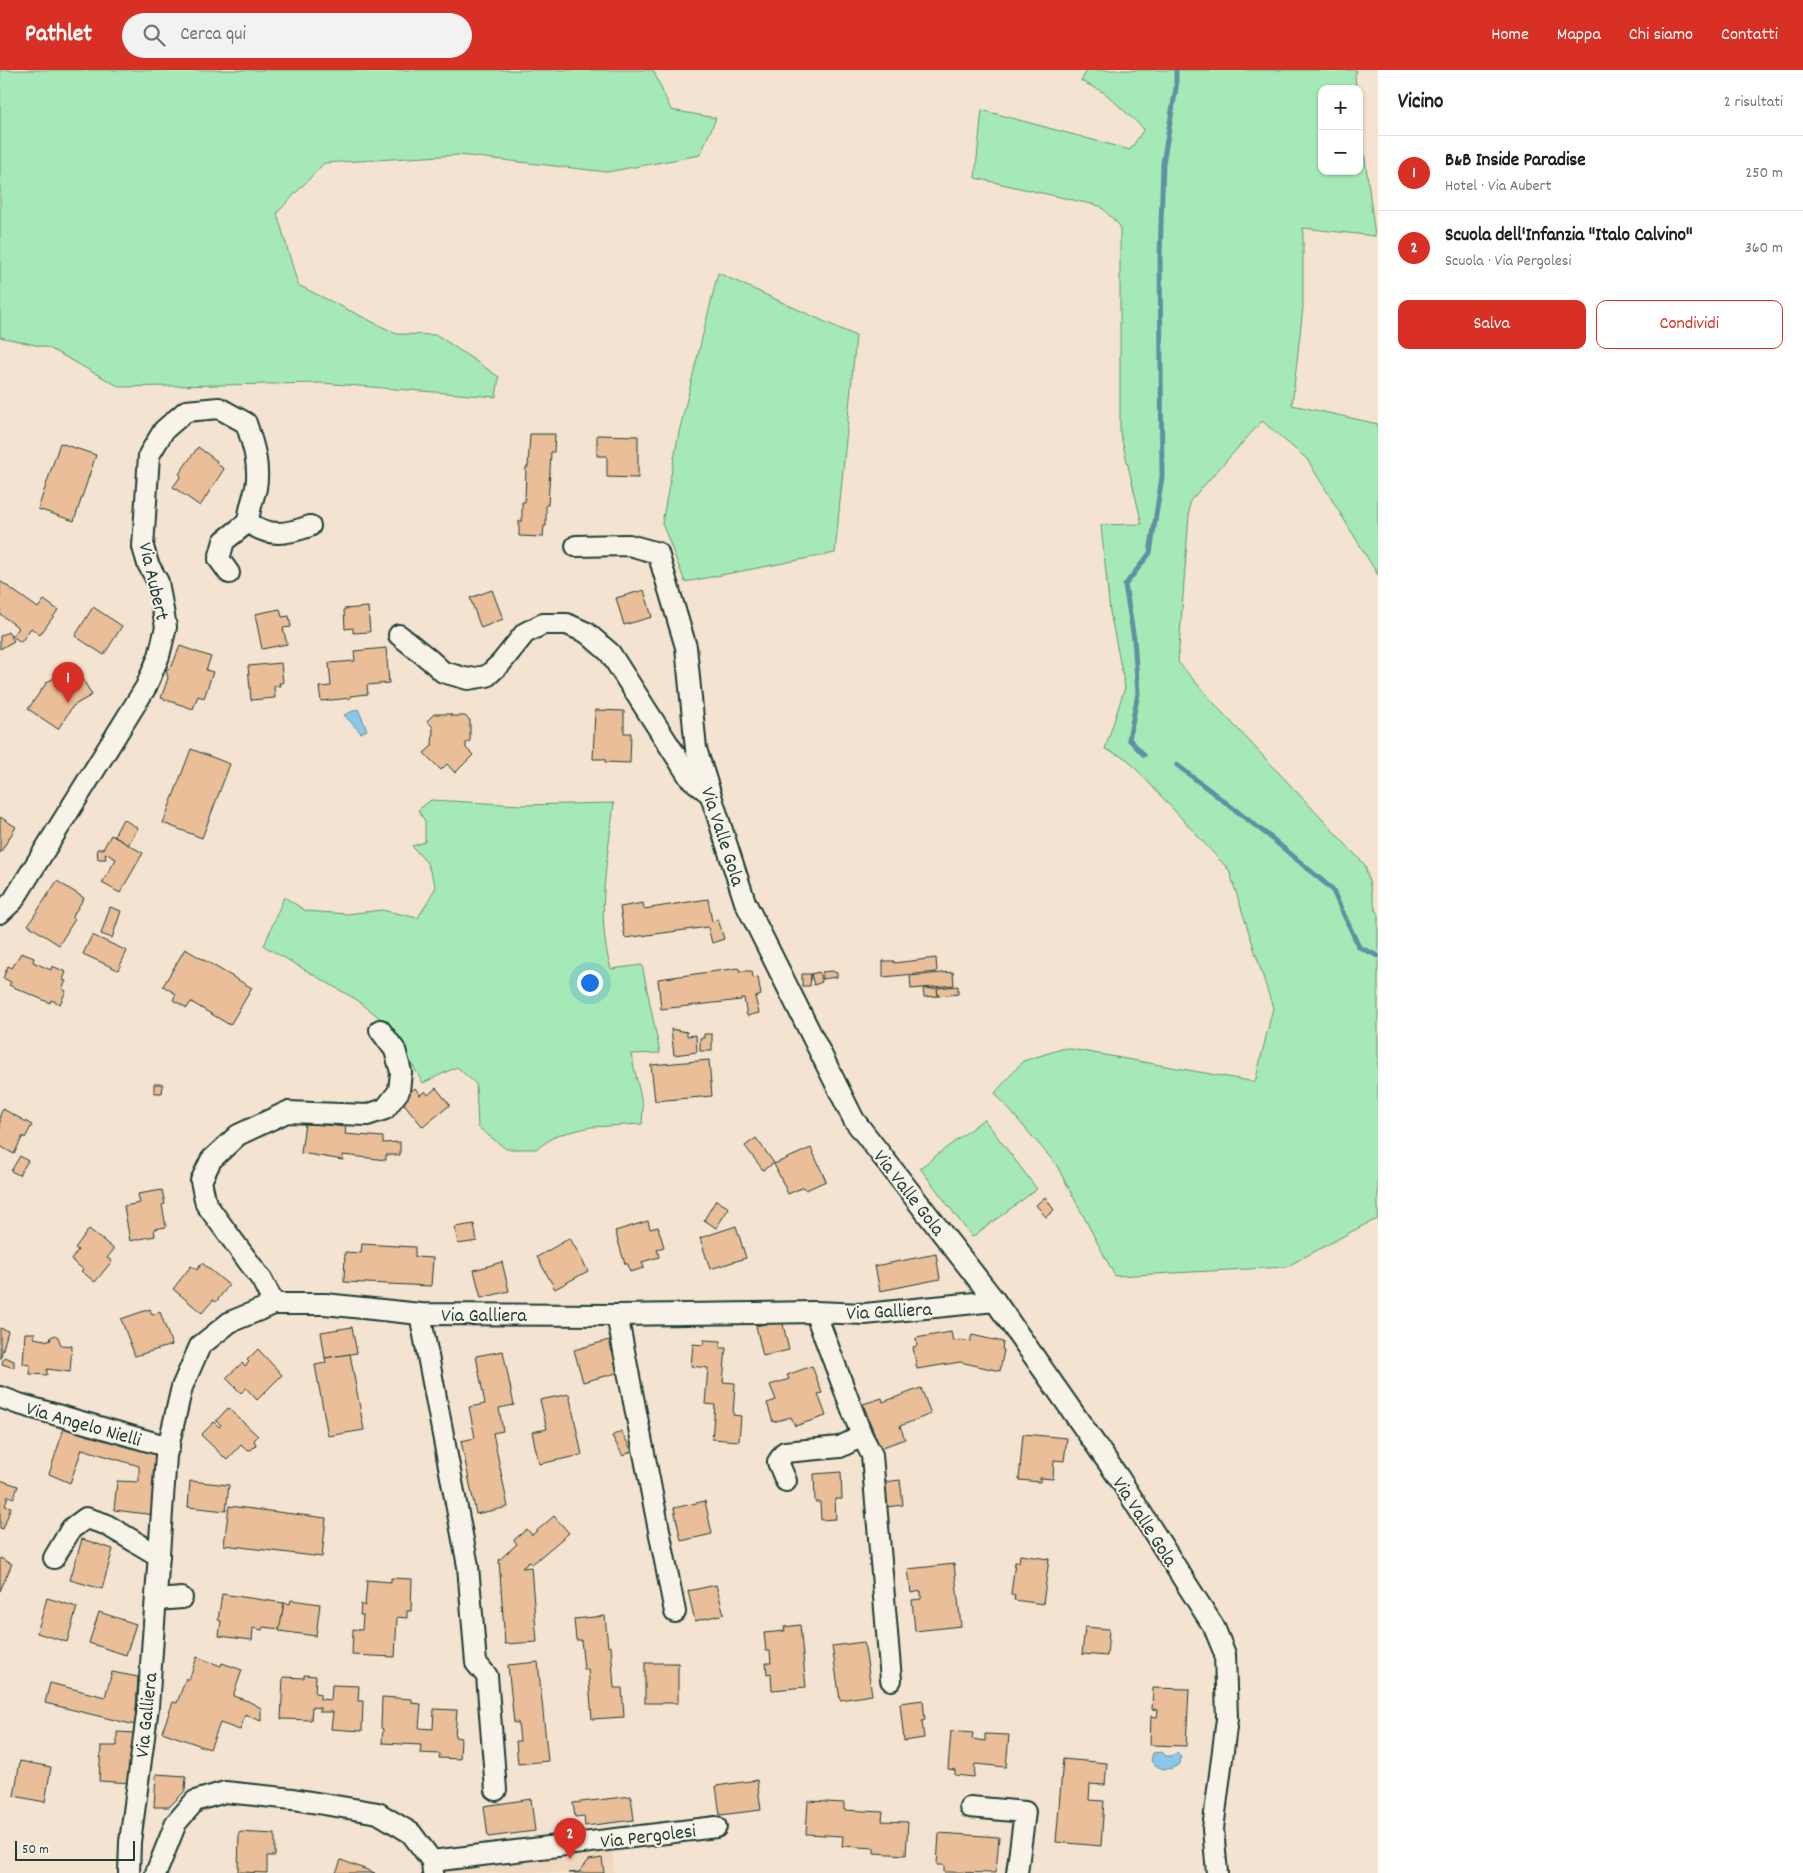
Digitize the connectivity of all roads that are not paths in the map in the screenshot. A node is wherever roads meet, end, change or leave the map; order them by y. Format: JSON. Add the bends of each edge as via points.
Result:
{"nodes":[{"id":1,"x":248,"y":522,"type":"junction"},
{"id":2,"x":310,"y":526,"type":"dead end"},
{"id":3,"x":576,"y":546,"type":"dead end"},
{"id":4,"x":229,"y":573,"type":"dead end"},
{"id":5,"x":399,"y":635,"type":"dead end"},
{"id":6,"x":710,"y":794,"type":"junction"},
{"id":7,"x":0,"y":913,"type":"edge"},
{"id":8,"x":380,"y":1030,"type":"dead end"},
{"id":9,"x":996,"y":1301,"type":"junction"},
{"id":10,"x":274,"y":1304,"type":"junction"},
{"id":11,"x":815,"y":1312,"type":"junction"},
{"id":12,"x":420,"y":1314,"type":"junction"},
{"id":13,"x":617,"y":1315,"type":"junction"},
{"id":14,"x":0,"y":1397,"type":"edge"},
{"id":15,"x":862,"y":1436,"type":"junction"},
{"id":16,"x":168,"y":1447,"type":"junction"},
{"id":17,"x":786,"y":1481,"type":"dead end"},
{"id":18,"x":159,"y":1556,"type":"junction"},
{"id":19,"x":54,"y":1558,"type":"dead end"},
{"id":20,"x":182,"y":1598,"type":"dead end"},
{"id":21,"x":156,"y":1600,"type":"junction"},
{"id":22,"x":675,"y":1612,"type":"dead end"},
{"id":23,"x":891,"y":1680,"type":"dead end"},
{"id":24,"x":496,"y":1790,"type":"dead end"},
{"id":25,"x":970,"y":1807,"type":"dead end"},
{"id":26,"x":716,"y":1827,"type":"dead end"},
{"id":27,"x":432,"y":1867,"type":"edge"},
{"id":28,"x":129,"y":1873,"type":"edge"},
{"id":29,"x":156,"y":1873,"type":"edge"},
{"id":30,"x":1017,"y":1873,"type":"edge"},
{"id":31,"x":1217,"y":1873,"type":"edge"}],
"edges":[{"from":1,"to":2,"type":"street","via":[[269,532],[288,534]]},
{"from":1,"to":4,"type":"street","via":[[224,541],[219,559]]},
{"from":1,"to":7,"type":"street","name":"Via Aubert","via":[[256,486],[256,456],[246,423],[219,408],[186,411],[164,430],[149,455],[144,547],[148,564],[158,582],[166,627],[159,656],[140,695],[13,901]]},
{"from":3,"to":6,"type":"street","name":"Via Valle Gola","via":[[629,545],[658,553],[686,647],[696,749]]},
{"from":5,"to":6,"type":"street","via":[[443,672],[468,679],[487,676],[525,633],[544,624],[567,624],[588,633],[610,653],[690,778]]},
{"from":6,"to":9,"type":"street","name":"Via Valle Gola","via":[[745,902],[854,1120]]},
{"from":8,"to":10,"type":"street","via":[[395,1050],[401,1072],[399,1092],[385,1109],[367,1115],[287,1112],[238,1135],[211,1160],[200,1181],[206,1204],[262,1280]]},
{"from":9,"to":11,"type":"street","name":"Via Galliera","via":[[865,1314]]},
{"from":9,"to":31,"type":"street","name":"Via Valle Gola","via":[[1119,1478],[1214,1627],[1225,1654],[1227,1719],[1213,1829]]},
{"from":10,"to":12,"type":"street","name":"Via Galliera","via":[[325,1304]]},
{"from":10,"to":16,"type":"street","name":"Via Galliera","via":[[230,1322],[200,1346],[182,1387]]},
{"from":11,"to":13,"type":"street","name":"Via Galliera"},
{"from":11,"to":15,"type":"street"},
{"from":12,"to":13,"type":"street","name":"Via Galliera"},
{"from":12,"to":24,"type":"street","via":[[468,1566],[476,1663],[487,1676]]},
{"from":13,"to":22,"type":"street"},
{"from":14,"to":16,"type":"street","name":"Via Angelo Nielli"},
{"from":15,"to":17,"type":"street","via":[[840,1447],[785,1452],[778,1462]]},
{"from":15,"to":23,"type":"street","via":[[872,1455]]},
{"from":16,"to":18,"type":"street","name":"Via Galliera"},
{"from":18,"to":19,"type":"street","via":[[105,1524],[86,1518],[71,1529]]},
{"from":18,"to":21,"type":"street","name":"Via Galliera"},
{"from":20,"to":21,"type":"street"},
{"from":21,"to":28,"type":"street","name":"Via Galliera","via":[[148,1707],[130,1842]]},
{"from":25,"to":30,"type":"street","via":[[1025,1812]]},
{"from":26,"to":27,"type":"street","name":"Via Pergolesi"},
{"from":27,"to":29,"type":"street","via":[[411,1833],[378,1813],[225,1792],[195,1801],[176,1823]]}]}
